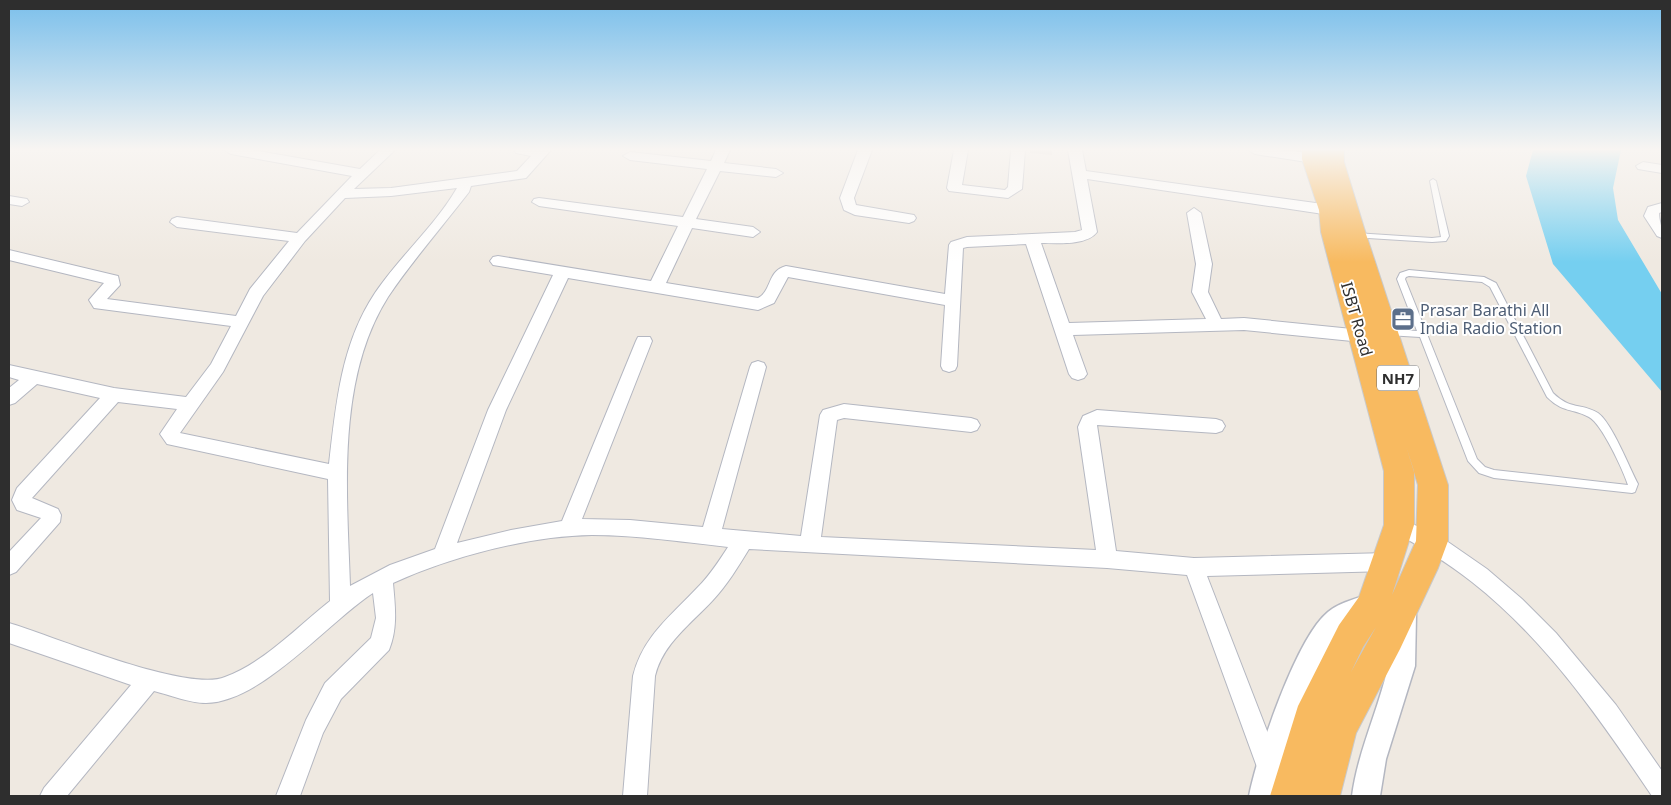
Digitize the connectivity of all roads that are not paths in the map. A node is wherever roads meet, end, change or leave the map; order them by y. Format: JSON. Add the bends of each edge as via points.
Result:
{"nodes":[{"id":1,"x":348,"y":188,"type":"edge"},
{"id":2,"x":426,"y":188,"type":"edge"},
{"id":3,"x":464,"y":188,"type":"edge"},
{"id":4,"x":705,"y":188,"type":"edge"},
{"id":5,"x":851,"y":188,"type":"edge"},
{"id":6,"x":954,"y":188,"type":"edge"},
{"id":7,"x":1015,"y":188,"type":"edge"},
{"id":8,"x":1082,"y":188,"type":"edge"},
{"id":9,"x":1174,"y":188,"type":"edge"},
{"id":10,"x":1326,"y":188,"type":"edge"},
{"id":11,"x":1341,"y":188,"type":"edge"},
{"id":12,"x":1434,"y":188,"type":"edge"},
{"id":13,"x":341,"y":194,"type":"junction"},
{"id":14,"x":539,"y":202,"type":"dead end"},
{"id":15,"x":1662,"y":208,"type":"edge"},
{"id":16,"x":1330,"y":210,"type":"junction"},
{"id":17,"x":1194,"y":213,"type":"dead end"},
{"id":18,"x":909,"y":218,"type":"dead end"},
{"id":19,"x":177,"y":222,"type":"dead end"},
{"id":20,"x":687,"y":223,"type":"junction"},
{"id":21,"x":753,"y":232,"type":"dead end"},
{"id":22,"x":1662,"y":233,"type":"edge"},
{"id":23,"x":1354,"y":235,"type":"junction"},
{"id":24,"x":300,"y":238,"type":"junction"},
{"id":25,"x":1032,"y":240,"type":"junction"},
{"id":26,"x":9,"y":255,"type":"edge"},
{"id":27,"x":498,"y":261,"type":"dead end"},
{"id":28,"x":562,"y":272,"type":"junction"},
{"id":29,"x":656,"y":287,"type":"junction"},
{"id":30,"x":952,"y":301,"type":"junction"},
{"id":31,"x":241,"y":322,"type":"junction"},
{"id":32,"x":1216,"y":324,"type":"junction"},
{"id":33,"x":1063,"y":329,"type":"junction"},
{"id":34,"x":1373,"y":334,"type":"junction"},
{"id":35,"x":1422,"y":334,"type":"junction"},
{"id":36,"x":644,"y":341,"type":"dead end"},
{"id":37,"x":949,"y":366,"type":"dead end"},
{"id":38,"x":758,"y":367,"type":"dead end"},
{"id":39,"x":9,"y":371,"type":"edge"},
{"id":40,"x":1078,"y":374,"type":"dead end"},
{"id":41,"x":34,"y":376,"type":"junction"},
{"id":42,"x":114,"y":395,"type":"junction"},
{"id":43,"x":9,"y":398,"type":"edge"},
{"id":44,"x":190,"y":404,"type":"junction"},
{"id":45,"x":971,"y":425,"type":"dead end"},
{"id":46,"x":1216,"y":426,"type":"dead end"},
{"id":47,"x":337,"y":473,"type":"junction"},
{"id":48,"x":1399,"y":525,"type":"junction"},
{"id":49,"x":569,"y":528,"type":"junction"},
{"id":50,"x":710,"y":536,"type":"junction"},
{"id":51,"x":744,"y":541,"type":"junction"},
{"id":52,"x":1432,"y":541,"type":"junction"},
{"id":53,"x":810,"y":545,"type":"junction"},
{"id":54,"x":443,"y":555,"type":"junction"},
{"id":55,"x":1107,"y":558,"type":"junction"},
{"id":56,"x":1388,"y":562,"type":"junction"},
{"id":57,"x":9,"y":566,"type":"edge"},
{"id":58,"x":1194,"y":566,"type":"junction"},
{"id":59,"x":382,"y":579,"type":"junction"},
{"id":60,"x":340,"y":604,"type":"junction"},
{"id":61,"x":1388,"y":604,"type":"junction"},
{"id":62,"x":9,"y":633,"type":"edge"},
{"id":63,"x":149,"y":680,"type":"junction"},
{"id":64,"x":1269,"y":768,"type":"junction"},
{"id":65,"x":1662,"y":791,"type":"edge"},
{"id":66,"x":52,"y":796,"type":"edge"},
{"id":67,"x":288,"y":796,"type":"edge"},
{"id":68,"x":635,"y":796,"type":"edge"},
{"id":69,"x":1263,"y":796,"type":"edge"},
{"id":70,"x":1289,"y":796,"type":"edge"},
{"id":71,"x":1321,"y":796,"type":"edge"},
{"id":72,"x":1367,"y":796,"type":"edge"}],
"edges":[{"from":1,"to":13,"type":"street"},
{"from":2,"to":13,"type":"street"},
{"from":3,"to":47,"type":"street","via":[[381,296],[362,334],[346,390]]},
{"from":4,"to":20,"type":"street"},
{"from":5,"to":18,"type":"street","via":[[847,198],[849,207]]},
{"from":6,"to":7,"type":"street","via":[[1003,194],[1013,192]]},
{"from":8,"to":25,"type":"street","via":[[1090,232],[1076,237]]},
{"from":9,"to":16,"type":"street"},
{"from":10,"to":16,"type":"highway","name":"ISBT Road","number":"NH7"},
{"from":11,"to":23,"type":"highway","number":"NH7"},
{"from":12,"to":23,"type":"lane","via":[[1443,239]]},
{"from":13,"to":24,"type":"street"},
{"from":14,"to":20,"type":"street"},
{"from":15,"to":22,"type":"street","via":[[1653,210],[1651,214]]},
{"from":16,"to":34,"type":"highway","name":"ISBT Road","number":"NH7","via":[[1333,232]]},
{"from":17,"to":32,"type":"street","via":[[1204,264],[1200,292]]},
{"from":19,"to":24,"type":"street"},
{"from":20,"to":21,"type":"street"},
{"from":20,"to":29,"type":"street"},
{"from":23,"to":34,"type":"highway","number":"NH7"},
{"from":24,"to":31,"type":"street","via":[[256,293]]},
{"from":25,"to":30,"type":"street","via":[[956,245]]},
{"from":25,"to":33,"type":"street"},
{"from":26,"to":31,"type":"street","via":[[113,280],[97,300],[100,304]]},
{"from":27,"to":28,"type":"street"},
{"from":28,"to":29,"type":"street"},
{"from":28,"to":54,"type":"street","via":[[497,410]]},
{"from":29,"to":30,"type":"street","via":[[763,304],[770,298],[779,275],[786,271]]},
{"from":30,"to":37,"type":"street"},
{"from":31,"to":44,"type":"street","via":[[217,368]]},
{"from":32,"to":33,"type":"street"},
{"from":32,"to":34,"type":"street"},
{"from":33,"to":40,"type":"street"},
{"from":34,"to":35,"type":"lane"},
{"from":34,"to":48,"type":"highway","name":"ISBT Road","number":"NH7","via":[[1399,471]]},
{"from":34,"to":52,"type":"highway","number":"NH7","via":[[1433,485]]},
{"from":35,"to":35,"type":"lane","via":[[1401,279],[1403,275],[1491,283],[1550,395],[1567,409],[1590,413],[1600,420],[1633,487],[1629,490],[1482,470],[1473,461]]},
{"from":36,"to":49,"type":"street"},
{"from":38,"to":50,"type":"street"},
{"from":39,"to":41,"type":"street"},
{"from":41,"to":42,"type":"street"},
{"from":41,"to":43,"type":"street"},
{"from":42,"to":44,"type":"street"},
{"from":42,"to":57,"type":"street","via":[[24,494],[24,504],[46,511],[51,515],[50,522]]},
{"from":44,"to":47,"type":"street","via":[[170,437]]},
{"from":45,"to":53,"type":"street","via":[[844,411],[829,415]]},
{"from":46,"to":55,"type":"street","via":[[1097,417],[1089,421],[1087,427]]},
{"from":47,"to":60,"type":"street"},
{"from":48,"to":52,"type":"street"},
{"from":48,"to":56,"type":"highway","name":"ISBT Road","number":"NH7"},
{"from":49,"to":50,"type":"street","via":[[620,528]]},
{"from":49,"to":54,"type":"street"},
{"from":50,"to":51,"type":"street"},
{"from":51,"to":53,"type":"street"},
{"from":51,"to":68,"type":"street","via":[[719,578],[669,629],[647,658]]},
{"from":52,"to":61,"type":"highway","number":"NH7","via":[[1422,568]]},
{"from":52,"to":65,"type":"street","via":[[1496,587],[1571,664]]},
{"from":53,"to":55,"type":"street"},
{"from":54,"to":59,"type":"street"},
{"from":55,"to":58,"type":"street"},
{"from":56,"to":58,"type":"street"},
{"from":56,"to":61,"type":"highway","name":"ISBT Road","number":"NH7"},
{"from":58,"to":64,"type":"street"},
{"from":59,"to":60,"type":"street"},
{"from":59,"to":67,"type":"street","via":[[386,618],[381,643],[333,691],[314,728]]},
{"from":60,"to":63,"type":"street","via":[[251,676],[228,688],[206,692]]},
{"from":61,"to":64,"type":"street","via":[[1336,621],[1324,635]]},
{"from":61,"to":70,"type":"highway","number":"NH7","via":[[1351,636],[1316,706]]},
{"from":61,"to":71,"type":"highway","number":"NH7","via":[[1388,638],[1340,728]]},
{"from":61,"to":72,"type":"street","via":[[1402,666],[1372,759]]},
{"from":62,"to":63,"type":"street"},
{"from":63,"to":66,"type":"street"},
{"from":64,"to":69,"type":"street"}]}
